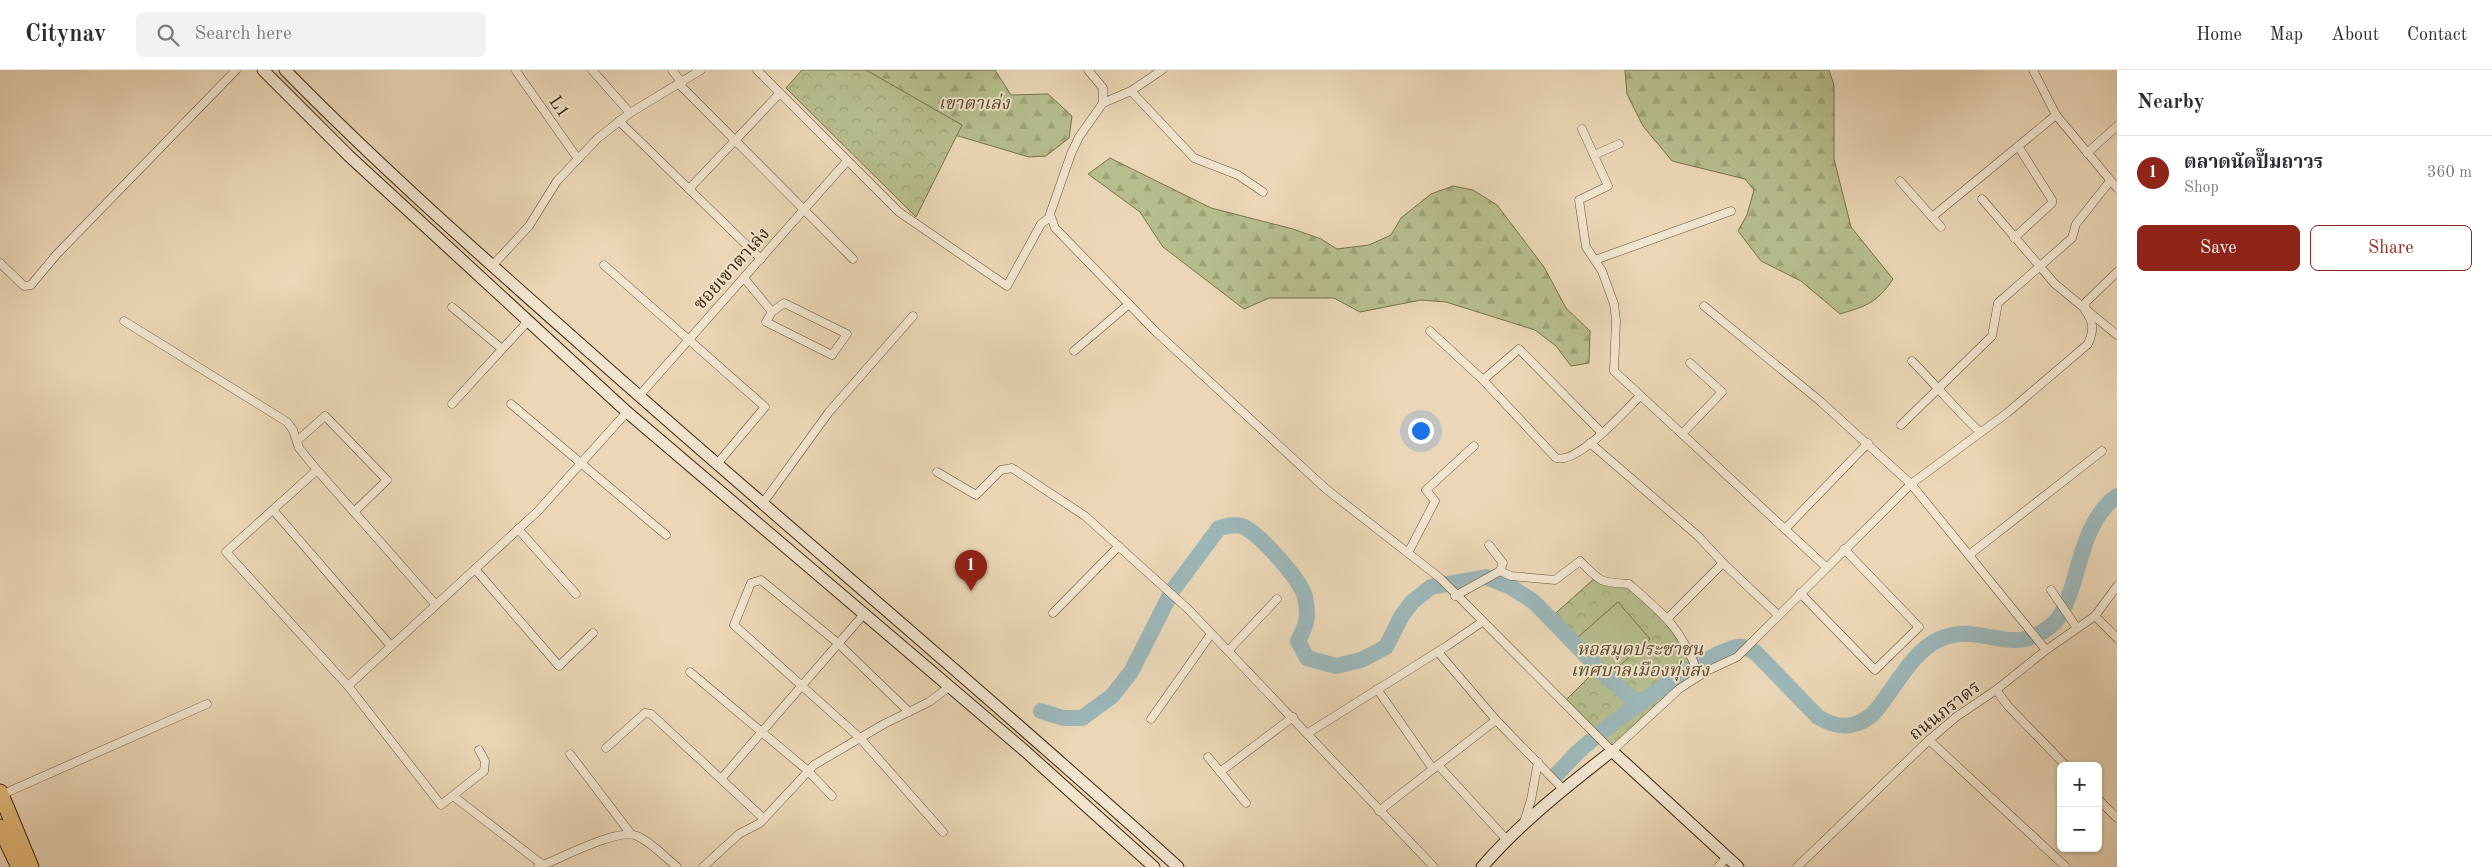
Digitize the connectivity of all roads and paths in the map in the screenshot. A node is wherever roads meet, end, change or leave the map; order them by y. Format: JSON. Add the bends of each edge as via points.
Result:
{"nodes":[{"id":1,"x":236,"y":70,"type":"edge"},
{"id":2,"x":263,"y":70,"type":"edge"},
{"id":3,"x":286,"y":70,"type":"edge"},
{"id":4,"x":592,"y":70,"type":"edge"},
{"id":5,"x":672,"y":70,"type":"edge"},
{"id":6,"x":702,"y":70,"type":"edge"},
{"id":7,"x":758,"y":70,"type":"edge"},
{"id":8,"x":1088,"y":70,"type":"edge"},
{"id":9,"x":1162,"y":70,"type":"edge"},
{"id":10,"x":516,"y":71,"type":"dead end"},
{"id":11,"x":2035,"y":71,"type":"edge"},
{"id":12,"x":681,"y":84,"type":"junction"},
{"id":13,"x":1131,"y":91,"type":"junction"},
{"id":14,"x":780,"y":93,"type":"junction"},
{"id":15,"x":1103,"y":103,"type":"junction"},
{"id":16,"x":630,"y":113,"type":"junction"},
{"id":17,"x":2056,"y":115,"type":"junction"},
{"id":18,"x":619,"y":121,"type":"junction"},
{"id":19,"x":2117,"y":126,"type":"edge"},
{"id":20,"x":1582,"y":129,"type":"dead end"},
{"id":21,"x":735,"y":140,"type":"junction"},
{"id":22,"x":1619,"y":144,"type":"dead end"},
{"id":23,"x":2018,"y":146,"type":"junction"},
{"id":24,"x":2087,"y":153,"type":"junction"},
{"id":25,"x":1594,"y":155,"type":"junction"},
{"id":26,"x":578,"y":159,"type":"junction"},
{"id":27,"x":847,"y":161,"type":"junction"},
{"id":28,"x":1900,"y":181,"type":"dead end"},
{"id":29,"x":2110,"y":181,"type":"junction"},
{"id":30,"x":2117,"y":188,"type":"edge"},
{"id":31,"x":689,"y":189,"type":"junction"},
{"id":32,"x":1263,"y":192,"type":"dead end"},
{"id":33,"x":1982,"y":199,"type":"dead end"},
{"id":34,"x":805,"y":209,"type":"junction"},
{"id":35,"x":1730,"y":211,"type":"dead end"},
{"id":36,"x":1050,"y":218,"type":"junction"},
{"id":37,"x":1932,"y":218,"type":"junction"},
{"id":38,"x":1941,"y":227,"type":"dead end"},
{"id":39,"x":2014,"y":238,"type":"junction"},
{"id":40,"x":761,"y":259,"type":"junction"},
{"id":41,"x":853,"y":259,"type":"dead end"},
{"id":42,"x":1595,"y":260,"type":"junction"},
{"id":43,"x":0,"y":263,"type":"edge"},
{"id":44,"x":604,"y":265,"type":"dead end"},
{"id":45,"x":492,"y":266,"type":"junction"},
{"id":46,"x":2039,"y":267,"type":"junction"},
{"id":47,"x":2117,"y":272,"type":"edge"},
{"id":48,"x":744,"y":278,"type":"junction"},
{"id":49,"x":1129,"y":304,"type":"junction"},
{"id":50,"x":1704,"y":306,"type":"dead end"},
{"id":51,"x":452,"y":307,"type":"dead end"},
{"id":52,"x":2085,"y":310,"type":"junction"},
{"id":53,"x":772,"y":312,"type":"junction"},
{"id":54,"x":913,"y":316,"type":"dead end"},
{"id":55,"x":528,"y":320,"type":"junction"},
{"id":56,"x":124,"y":321,"type":"dead end"},
{"id":57,"x":1430,"y":331,"type":"dead end"},
{"id":58,"x":2117,"y":335,"type":"edge"},
{"id":59,"x":689,"y":340,"type":"junction"},
{"id":60,"x":502,"y":349,"type":"junction"},
{"id":61,"x":1074,"y":351,"type":"dead end"},
{"id":62,"x":1912,"y":361,"type":"dead end"},
{"id":63,"x":1690,"y":363,"type":"dead end"},
{"id":64,"x":1483,"y":380,"type":"junction"},
{"id":65,"x":1939,"y":388,"type":"junction"},
{"id":66,"x":639,"y":396,"type":"junction"},
{"id":67,"x":1640,"y":396,"type":"junction"},
{"id":68,"x":452,"y":404,"type":"dead end"},
{"id":69,"x":511,"y":404,"type":"dead end"},
{"id":70,"x":627,"y":412,"type":"junction"},
{"id":71,"x":1901,"y":425,"type":"dead end"},
{"id":72,"x":1979,"y":431,"type":"junction"},
{"id":73,"x":1602,"y":434,"type":"junction"},
{"id":74,"x":1682,"y":434,"type":"junction"},
{"id":75,"x":297,"y":441,"type":"junction"},
{"id":76,"x":1590,"y":443,"type":"junction"},
{"id":77,"x":1868,"y":443,"type":"junction"},
{"id":78,"x":1474,"y":446,"type":"dead end"},
{"id":79,"x":2102,"y":451,"type":"dead end"},
{"id":80,"x":717,"y":464,"type":"junction"},
{"id":81,"x":581,"y":466,"type":"junction"},
{"id":82,"x":317,"y":470,"type":"junction"},
{"id":83,"x":937,"y":472,"type":"dead end"},
{"id":84,"x":1911,"y":484,"type":"junction"},
{"id":85,"x":763,"y":503,"type":"junction"},
{"id":86,"x":273,"y":510,"type":"junction"},
{"id":87,"x":354,"y":512,"type":"junction"},
{"id":88,"x":518,"y":529,"type":"junction"},
{"id":89,"x":1785,"y":529,"type":"junction"},
{"id":90,"x":666,"y":535,"type":"dead end"},
{"id":91,"x":1489,"y":545,"type":"dead end"},
{"id":92,"x":1119,"y":546,"type":"junction"},
{"id":93,"x":1844,"y":549,"type":"junction"},
{"id":94,"x":1408,"y":553,"type":"junction"},
{"id":95,"x":1969,"y":555,"type":"junction"},
{"id":96,"x":1723,"y":563,"type":"junction"},
{"id":97,"x":1826,"y":567,"type":"junction"},
{"id":98,"x":475,"y":570,"type":"junction"},
{"id":99,"x":1497,"y":573,"type":"junction"},
{"id":100,"x":2117,"y":586,"type":"edge"},
{"id":101,"x":2051,"y":590,"type":"dead end"},
{"id":102,"x":1800,"y":593,"type":"junction"},
{"id":103,"x":576,"y":594,"type":"dead end"},
{"id":104,"x":1454,"y":594,"type":"junction"},
{"id":105,"x":1277,"y":599,"type":"dead end"},
{"id":106,"x":436,"y":604,"type":"junction"},
{"id":107,"x":1053,"y":613,"type":"dead end"},
{"id":108,"x":864,"y":614,"type":"junction"},
{"id":109,"x":1778,"y":615,"type":"junction"},
{"id":110,"x":2095,"y":616,"type":"junction"},
{"id":111,"x":1668,"y":618,"type":"junction"},
{"id":112,"x":1482,"y":622,"type":"junction"},
{"id":113,"x":2077,"y":628,"type":"junction"},
{"id":114,"x":593,"y":633,"type":"dead end"},
{"id":115,"x":1210,"y":634,"type":"junction"},
{"id":116,"x":2117,"y":638,"type":"edge"},
{"id":117,"x":839,"y":644,"type":"junction"},
{"id":118,"x":391,"y":646,"type":"junction"},
{"id":119,"x":2046,"y":650,"type":"junction"},
{"id":120,"x":1228,"y":651,"type":"junction"},
{"id":121,"x":1438,"y":652,"type":"junction"},
{"id":122,"x":690,"y":672,"type":"dead end"},
{"id":123,"x":1699,"y":676,"type":"junction"},
{"id":124,"x":348,"y":686,"type":"junction"},
{"id":125,"x":949,"y":687,"type":"junction"},
{"id":126,"x":802,"y":688,"type":"junction"},
{"id":127,"x":1377,"y":690,"type":"junction"},
{"id":128,"x":1996,"y":690,"type":"junction"},
{"id":129,"x":207,"y":704,"type":"dead end"},
{"id":130,"x":909,"y":712,"type":"junction"},
{"id":131,"x":1293,"y":717,"type":"junction"},
{"id":132,"x":1151,"y":719,"type":"dead end"},
{"id":133,"x":1496,"y":720,"type":"junction"},
{"id":134,"x":763,"y":733,"type":"junction"},
{"id":135,"x":1308,"y":733,"type":"junction"},
{"id":136,"x":860,"y":738,"type":"junction"},
{"id":137,"x":1930,"y":740,"type":"junction"},
{"id":138,"x":606,"y":748,"type":"dead end"},
{"id":139,"x":479,"y":750,"type":"dead end"},
{"id":140,"x":1612,"y":751,"type":"junction"},
{"id":141,"x":570,"y":754,"type":"dead end"},
{"id":142,"x":1208,"y":757,"type":"dead end"},
{"id":143,"x":2062,"y":762,"type":"edge"},
{"id":144,"x":1541,"y":764,"type":"junction"},
{"id":145,"x":1435,"y":767,"type":"junction"},
{"id":146,"x":807,"y":770,"type":"junction"},
{"id":147,"x":1220,"y":772,"type":"junction"},
{"id":148,"x":721,"y":779,"type":"junction"},
{"id":149,"x":1559,"y":785,"type":"junction"},
{"id":150,"x":453,"y":796,"type":"junction"},
{"id":151,"x":832,"y":796,"type":"dead end"},
{"id":152,"x":0,"y":799,"type":"edge"},
{"id":153,"x":1246,"y":803,"type":"dead end"},
{"id":154,"x":2102,"y":803,"type":"edge"},
{"id":155,"x":1379,"y":811,"type":"junction"},
{"id":156,"x":2117,"y":818,"type":"edge"},
{"id":157,"x":764,"y":819,"type":"junction"},
{"id":158,"x":1523,"y":824,"type":"junction"},
{"id":159,"x":0,"y":827,"type":"edge"},
{"id":160,"x":943,"y":832,"type":"dead end"},
{"id":161,"x":631,"y":834,"type":"junction"},
{"id":162,"x":1506,"y":839,"type":"junction"},
{"id":163,"x":0,"y":850,"type":"edge"},
{"id":164,"x":1727,"y":857,"type":"junction"},
{"id":165,"x":541,"y":866,"type":"edge"},
{"id":166,"x":7,"y":867,"type":"edge"},
{"id":167,"x":21,"y":867,"type":"edge"},
{"id":168,"x":31,"y":867,"type":"edge"},
{"id":169,"x":677,"y":867,"type":"edge"},
{"id":170,"x":702,"y":867,"type":"edge"},
{"id":171,"x":1154,"y":867,"type":"edge"},
{"id":172,"x":1178,"y":867,"type":"edge"},
{"id":173,"x":1434,"y":867,"type":"edge"},
{"id":174,"x":1482,"y":867,"type":"edge"},
{"id":175,"x":1718,"y":867,"type":"edge"},
{"id":176,"x":1738,"y":867,"type":"edge"},
{"id":177,"x":1796,"y":867,"type":"edge"},
{"id":178,"x":2066,"y":867,"type":"edge"}],
"edges":[{"from":1,"to":43,"type":"street","via":[[31,284],[24,286]]},
{"from":2,"to":55,"type":"main road","via":[[349,156]]},
{"from":3,"to":45,"type":"main road","via":[[359,145]]},
{"from":4,"to":16,"type":"street"},
{"from":5,"to":12,"type":"street"},
{"from":6,"to":12,"type":"street"},
{"from":7,"to":14,"type":"street"},
{"from":8,"to":15,"type":"street","via":[[1103,88]]},
{"from":9,"to":13,"type":"street"},
{"from":10,"to":26,"type":"street","name":"L1"},
{"from":11,"to":17,"type":"street"},
{"from":12,"to":16,"type":"street"},
{"from":12,"to":21,"type":"street"},
{"from":13,"to":15,"type":"street"},
{"from":13,"to":32,"type":"street","via":[[1194,158],[1238,175]]},
{"from":14,"to":21,"type":"street"},
{"from":14,"to":27,"type":"street"},
{"from":15,"to":36,"type":"street","via":[[1071,154]]},
{"from":16,"to":18,"type":"street"},
{"from":17,"to":23,"type":"street"},
{"from":17,"to":24,"type":"street"},
{"from":18,"to":26,"type":"street"},
{"from":18,"to":31,"type":"street"},
{"from":19,"to":24,"type":"street"},
{"from":20,"to":25,"type":"street"},
{"from":21,"to":31,"type":"street"},
{"from":21,"to":34,"type":"street"},
{"from":22,"to":25,"type":"street"},
{"from":23,"to":37,"type":"street"},
{"from":23,"to":39,"type":"street","via":[[2052,203]]},
{"from":24,"to":29,"type":"street"},
{"from":25,"to":42,"type":"street","via":[[1608,186],[1579,200],[1586,247]]},
{"from":26,"to":45,"type":"street","via":[[557,181],[529,226]]},
{"from":27,"to":34,"type":"street","name":"ซอยเขาตาเล่ง"},
{"from":27,"to":36,"type":"street","via":[[911,222],[1007,286],[1041,224]]},
{"from":28,"to":37,"type":"street"},
{"from":29,"to":30,"type":"street"},
{"from":29,"to":46,"type":"street","via":[[2076,224],[2072,238]]},
{"from":31,"to":40,"type":"street"},
{"from":33,"to":39,"type":"street"},
{"from":34,"to":40,"type":"street","name":"ซอยเขาตาเล่ง"},
{"from":34,"to":41,"type":"street"},
{"from":35,"to":42,"type":"street"},
{"from":36,"to":49,"type":"street","via":[[1062,237]]},
{"from":37,"to":38,"type":"street"},
{"from":39,"to":46,"type":"street"},
{"from":40,"to":48,"type":"street","name":"ซอยเขาตาเล่ง"},
{"from":42,"to":67,"type":"street","via":[[1606,283],[1616,320],[1614,371]]},
{"from":44,"to":59,"type":"street"},
{"from":45,"to":66,"type":"main road"},
{"from":46,"to":52,"type":"street"},
{"from":46,"to":65,"type":"street","via":[[1998,303],[1992,336]]},
{"from":47,"to":52,"type":"street","via":[[2086,302]]},
{"from":48,"to":53,"type":"street"},
{"from":48,"to":59,"type":"street","name":"ซอยเขาตาเล่ง"},
{"from":49,"to":61,"type":"street"},
{"from":49,"to":94,"type":"street","via":[[1326,489]]},
{"from":50,"to":77,"type":"street"},
{"from":51,"to":60,"type":"street"},
{"from":52,"to":58,"type":"street"},
{"from":52,"to":72,"type":"street","via":[[2093,331],[2088,344],[2007,413]]},
{"from":53,"to":53,"type":"street","via":[[766,322],[832,355],[847,334],[784,303]]},
{"from":54,"to":85,"type":"street","via":[[830,412]]},
{"from":55,"to":60,"type":"street"},
{"from":55,"to":70,"type":"main road"},
{"from":56,"to":75,"type":"street","via":[[287,422]]},
{"from":57,"to":64,"type":"street"},
{"from":59,"to":66,"type":"street","name":"ซอยเขาตาเล่ง"},
{"from":59,"to":80,"type":"street","via":[[765,407]]},
{"from":60,"to":68,"type":"street"},
{"from":62,"to":65,"type":"street"},
{"from":63,"to":74,"type":"street","via":[[1722,392]]},
{"from":64,"to":73,"type":"street","via":[[1519,349]]},
{"from":64,"to":76,"type":"street","via":[[1556,458],[1569,457]]},
{"from":65,"to":71,"type":"street"},
{"from":65,"to":72,"type":"street","via":[[1954,408]]},
{"from":66,"to":80,"type":"main road"},
{"from":67,"to":73,"type":"street"},
{"from":67,"to":74,"type":"street"},
{"from":69,"to":81,"type":"street"},
{"from":70,"to":81,"type":"street"},
{"from":70,"to":108,"type":"main road"},
{"from":72,"to":84,"type":"street"},
{"from":73,"to":76,"type":"street"},
{"from":74,"to":89,"type":"street"},
{"from":75,"to":82,"type":"street"},
{"from":75,"to":87,"type":"street","via":[[325,416],[387,480]]},
{"from":76,"to":96,"type":"street","via":[[1692,531]]},
{"from":77,"to":84,"type":"street"},
{"from":77,"to":89,"type":"street"},
{"from":78,"to":94,"type":"street","via":[[1426,490],[1435,501]]},
{"from":79,"to":95,"type":"street"},
{"from":80,"to":85,"type":"main road"},
{"from":81,"to":88,"type":"street"},
{"from":81,"to":90,"type":"street"},
{"from":82,"to":86,"type":"street"},
{"from":82,"to":87,"type":"street"},
{"from":83,"to":92,"type":"street","via":[[976,494],[1002,470],[1012,468],[1086,516]]},
{"from":84,"to":93,"type":"street"},
{"from":84,"to":95,"type":"street"},
{"from":85,"to":172,"type":"main road"},
{"from":86,"to":118,"type":"street"},
{"from":86,"to":124,"type":"street","via":[[226,552]]},
{"from":87,"to":106,"type":"street"},
{"from":88,"to":98,"type":"street"},
{"from":88,"to":103,"type":"street"},
{"from":89,"to":97,"type":"street"},
{"from":91,"to":99,"type":"street","via":[[1503,563]]},
{"from":92,"to":107,"type":"street"},
{"from":92,"to":115,"type":"street","via":[[1188,609]]},
{"from":93,"to":97,"type":"street"},
{"from":93,"to":102,"type":"street","via":[[1919,626],[1875,670]]},
{"from":94,"to":104,"type":"street","via":[[1440,578]]},
{"from":95,"to":119,"type":"street"},
{"from":96,"to":109,"type":"street"},
{"from":96,"to":111,"type":"street"},
{"from":97,"to":102,"type":"street"},
{"from":98,"to":106,"type":"street"},
{"from":98,"to":114,"type":"street","via":[[559,666]]},
{"from":99,"to":104,"type":"street"},
{"from":99,"to":111,"type":"street","via":[[1555,580],[1580,561],[1607,584],[1629,584]]},
{"from":100,"to":110,"type":"street","name":"ถนนภราดร"},
{"from":101,"to":113,"type":"street"},
{"from":102,"to":109,"type":"street"},
{"from":104,"to":112,"type":"street"},
{"from":105,"to":120,"type":"street"},
{"from":106,"to":118,"type":"street"},
{"from":108,"to":117,"type":"street"},
{"from":108,"to":125,"type":"main road"},
{"from":109,"to":123,"type":"street","via":[[1737,657]]},
{"from":110,"to":113,"type":"street","name":"ถนนภราดร"},
{"from":110,"to":116,"type":"street"},
{"from":111,"to":123,"type":"street","via":[[1691,654]]},
{"from":112,"to":121,"type":"street"},
{"from":112,"to":140,"type":"street"},
{"from":113,"to":119,"type":"street","name":"ถนนภราดร"},
{"from":115,"to":120,"type":"street"},
{"from":115,"to":132,"type":"street"},
{"from":117,"to":126,"type":"street"},
{"from":117,"to":126,"type":"street","via":[[761,580],[751,583],[734,625]]},
{"from":117,"to":130,"type":"street"},
{"from":118,"to":124,"type":"street"},
{"from":119,"to":128,"type":"street","name":"ถนนภราดร"},
{"from":120,"to":131,"type":"street"},
{"from":121,"to":127,"type":"street"},
{"from":121,"to":133,"type":"street"},
{"from":122,"to":134,"type":"street"},
{"from":123,"to":140,"type":"street","via":[[1678,689]]},
{"from":124,"to":150,"type":"street","via":[[441,805]]},
{"from":125,"to":130,"type":"street"},
{"from":125,"to":171,"type":"main road"},
{"from":126,"to":134,"type":"street"},
{"from":126,"to":136,"type":"street"},
{"from":127,"to":135,"type":"street"},
{"from":127,"to":145,"type":"street"},
{"from":128,"to":137,"type":"street","name":"ถนนภราดร","via":[[1956,717]]},
{"from":128,"to":143,"type":"street"},
{"from":129,"to":152,"type":"street"},
{"from":130,"to":136,"type":"street"},
{"from":131,"to":135,"type":"street"},
{"from":131,"to":147,"type":"street"},
{"from":133,"to":144,"type":"street"},
{"from":133,"to":145,"type":"street"},
{"from":134,"to":146,"type":"street"},
{"from":134,"to":148,"type":"street"},
{"from":135,"to":155,"type":"street"},
{"from":136,"to":146,"type":"street"},
{"from":136,"to":160,"type":"street"},
{"from":137,"to":177,"type":"street","name":"ถนนภราดร"},
{"from":137,"to":178,"type":"street"},
{"from":138,"to":148,"type":"street","via":[[648,713]]},
{"from":139,"to":150,"type":"street","via":[[485,761],[484,771]]},
{"from":140,"to":149,"type":"main road"},
{"from":140,"to":164,"type":"main road"},
{"from":141,"to":161,"type":"street"},
{"from":142,"to":147,"type":"street"},
{"from":144,"to":149,"type":"street"},
{"from":144,"to":158,"type":"street"},
{"from":145,"to":155,"type":"street"},
{"from":145,"to":162,"type":"street"},
{"from":146,"to":151,"type":"street"},
{"from":146,"to":157,"type":"street"},
{"from":147,"to":153,"type":"street"},
{"from":148,"to":157,"type":"street"},
{"from":149,"to":158,"type":"main road"},
{"from":150,"to":165,"type":"street"},
{"from":152,"to":167,"type":"highway"},
{"from":152,"to":168,"type":"highway"},
{"from":154,"to":156,"type":"street"},
{"from":155,"to":173,"type":"street"},
{"from":157,"to":170,"type":"street","via":[[734,838]]},
{"from":158,"to":162,"type":"main road"},
{"from":159,"to":167,"type":"highway"},
{"from":161,"to":165,"type":"street","via":[[608,837]]},
{"from":161,"to":169,"type":"street"},
{"from":162,"to":174,"type":"main road"},
{"from":163,"to":166,"type":"highway"},
{"from":164,"to":175,"type":"street"},
{"from":164,"to":176,"type":"main road"}]}
